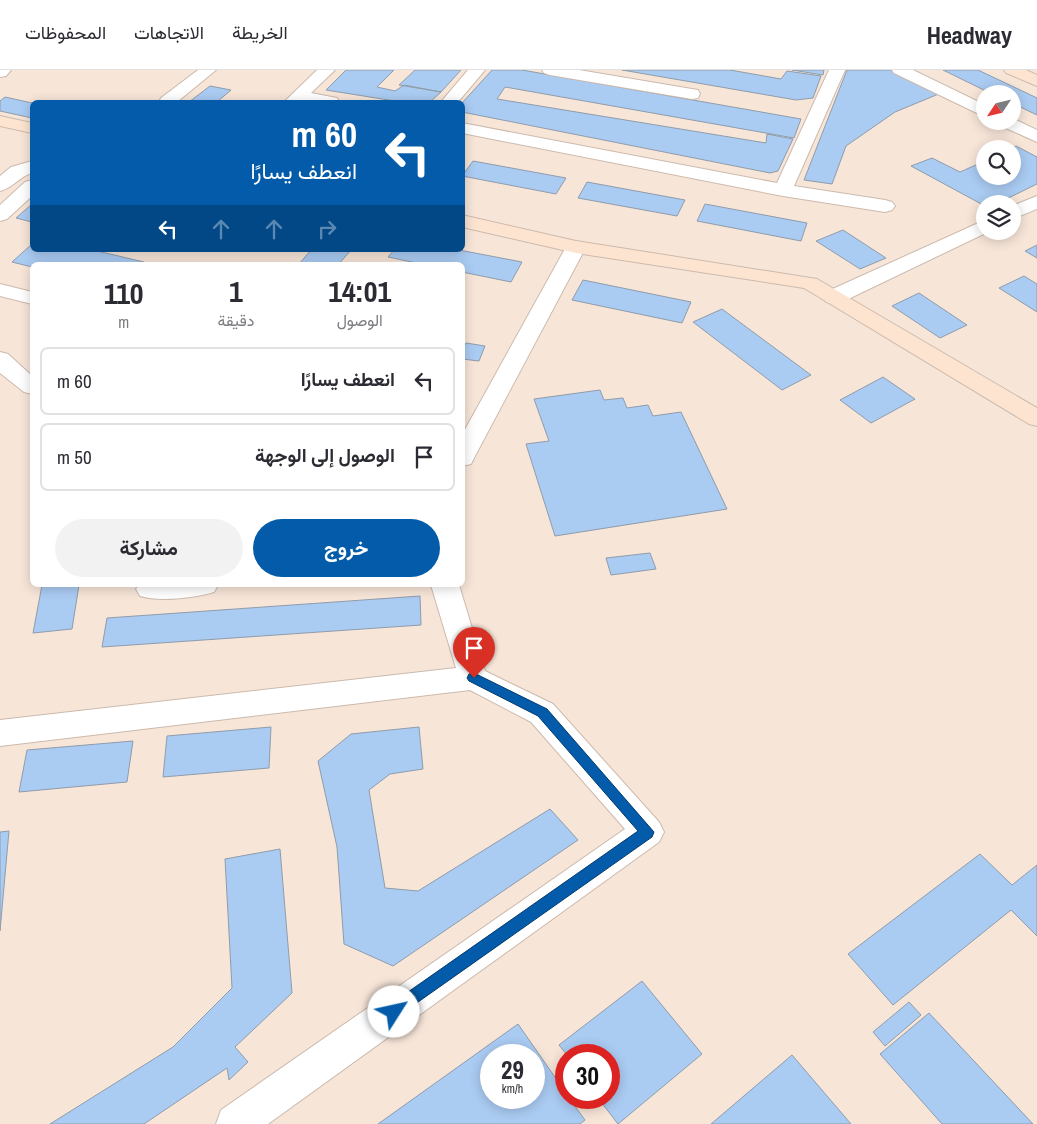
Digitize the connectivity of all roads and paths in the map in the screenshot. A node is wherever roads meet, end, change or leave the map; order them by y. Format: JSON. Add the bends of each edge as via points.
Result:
{"nodes":[{"id":1,"x":208,"y":70,"type":"edge"},
{"id":2,"x":327,"y":70,"type":"edge"},
{"id":3,"x":477,"y":70,"type":"edge"},
{"id":4,"x":550,"y":70,"type":"edge"},
{"id":5,"x":837,"y":70,"type":"edge"},
{"id":6,"x":900,"y":70,"type":"edge"},
{"id":7,"x":1012,"y":70,"type":"edge"},
{"id":8,"x":1037,"y":81,"type":"edge"},
{"id":9,"x":692,"y":94,"type":"dead end"},
{"id":10,"x":295,"y":99,"type":"edge"},
{"id":11,"x":170,"y":100,"type":"edge"},
{"id":12,"x":451,"y":100,"type":"edge"},
{"id":13,"x":976,"y":108,"type":"edge"},
{"id":14,"x":0,"y":121,"type":"edge"},
{"id":15,"x":30,"y":128,"type":"edge"},
{"id":16,"x":465,"y":129,"type":"edge"},
{"id":17,"x":1021,"y":129,"type":"edge"},
{"id":18,"x":1037,"y":137,"type":"edge"},
{"id":19,"x":30,"y":168,"type":"edge"},
{"id":20,"x":0,"y":185,"type":"edge"},
{"id":21,"x":30,"y":188,"type":"edge"},
{"id":22,"x":783,"y":190,"type":"junction"},
{"id":23,"x":1037,"y":202,"type":"edge"},
{"id":24,"x":885,"y":206,"type":"dead end"},
{"id":25,"x":1021,"y":209,"type":"edge"},
{"id":26,"x":0,"y":216,"type":"edge"},
{"id":27,"x":465,"y":222,"type":"edge"},
{"id":28,"x":976,"y":230,"type":"edge"},
{"id":29,"x":576,"y":247,"type":"junction"},
{"id":30,"x":0,"y":290,"type":"edge"},
{"id":31,"x":834,"y":297,"type":"junction"},
{"id":32,"x":30,"y":298,"type":"edge"},
{"id":33,"x":0,"y":359,"type":"edge"},
{"id":34,"x":30,"y":385,"type":"edge"},
{"id":35,"x":1037,"y":418,"type":"edge"},
{"id":36,"x":465,"y":452,"type":"edge"},
{"id":37,"x":177,"y":587,"type":"edge"},
{"id":38,"x":446,"y":587,"type":"edge"},
{"id":39,"x":150,"y":589,"type":"dead end"},
{"id":40,"x":474,"y":678,"type":"junction"},
{"id":41,"x":0,"y":733,"type":"edge"},
{"id":42,"x":235,"y":1124,"type":"edge"}],
"edges":[{"from":1,"to":11,"type":"street"},
{"from":2,"to":10,"type":"street"},
{"from":3,"to":12,"type":"street"},
{"from":4,"to":9,"type":"street"},
{"from":5,"to":22,"type":"street"},
{"from":6,"to":13,"type":"street"},
{"from":7,"to":8,"type":"street"},
{"from":14,"to":15,"type":"street"},
{"from":16,"to":22,"type":"street"},
{"from":17,"to":18,"type":"street"},
{"from":19,"to":20,"type":"street","via":[[18,171]]},
{"from":21,"to":26,"type":"street"},
{"from":22,"to":24,"type":"street"},
{"from":23,"to":25,"type":"street"},
{"from":27,"to":29,"type":"street"},
{"from":28,"to":31,"type":"street"},
{"from":29,"to":31,"type":"street","via":[[810,283]]},
{"from":29,"to":36,"type":"street"},
{"from":30,"to":32,"type":"street"},
{"from":31,"to":35,"type":"street"},
{"from":33,"to":34,"type":"street"},
{"from":37,"to":39,"type":"street"},
{"from":38,"to":40,"type":"street"},
{"from":40,"to":41,"type":"street"},
{"from":40,"to":42,"type":"street","via":[[542,712],[648,832]]}]}
